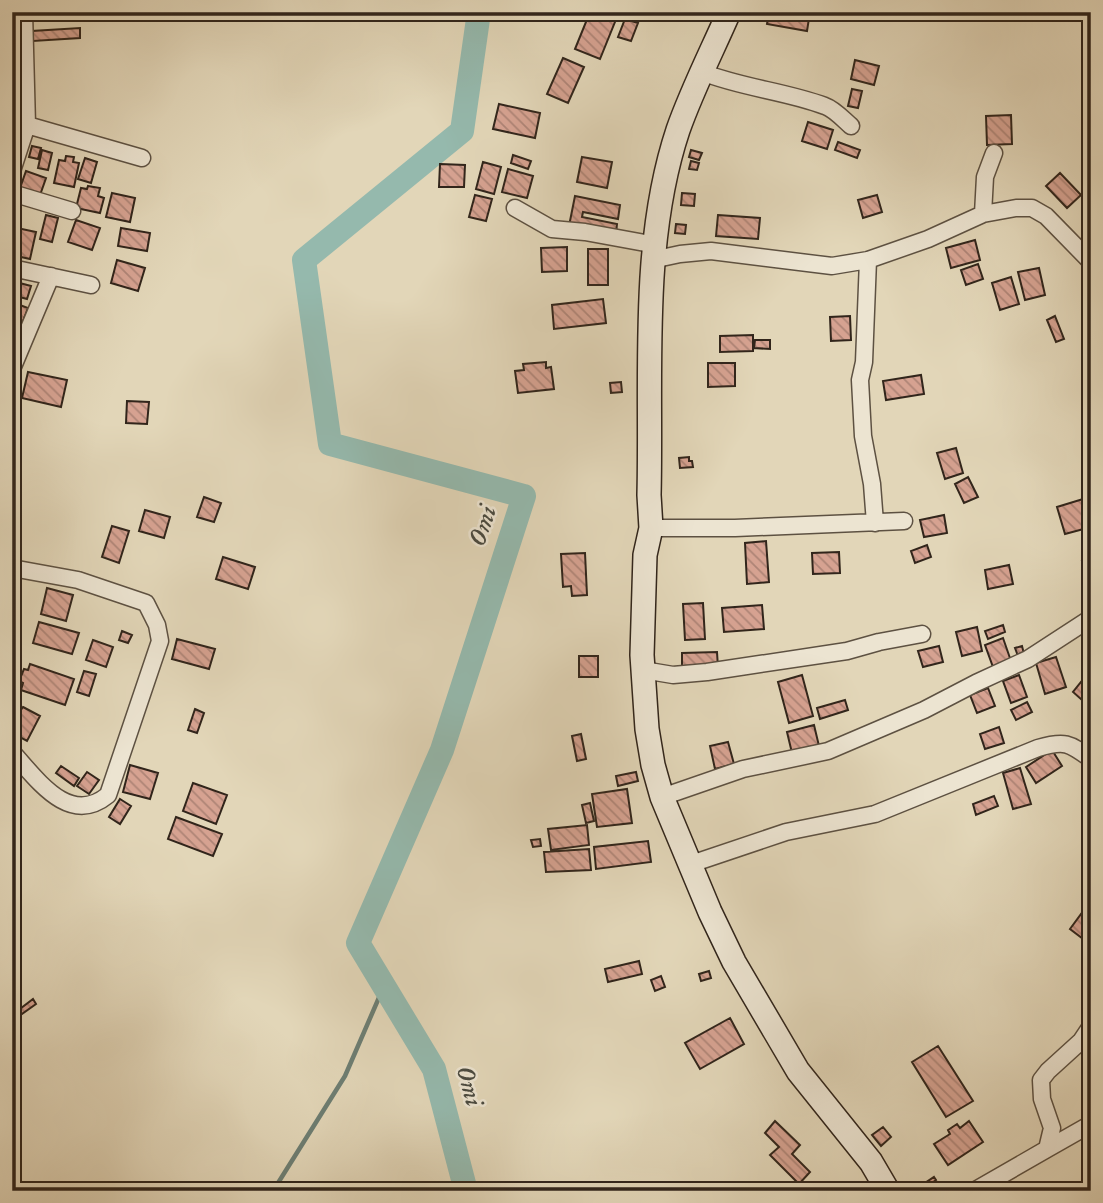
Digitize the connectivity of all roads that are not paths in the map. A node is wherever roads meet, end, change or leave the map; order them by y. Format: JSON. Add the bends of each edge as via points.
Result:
{"nodes":[{"id":1,"x":24,"y":12,"type":"edge"},
{"id":2,"x":729,"y":12,"type":"edge"},
{"id":3,"x":18,"y":58,"type":"edge"},
{"id":4,"x":702,"y":72,"type":"junction"},
{"id":5,"x":27,"y":125,"type":"junction"},
{"id":6,"x":851,"y":126,"type":"dead end"},
{"id":7,"x":994,"y":153,"type":"dead end"},
{"id":8,"x":142,"y":158,"type":"dead end"},
{"id":9,"x":12,"y":172,"type":"edge"},
{"id":10,"x":12,"y":193,"type":"edge"},
{"id":11,"x":515,"y":208,"type":"dead end"},
{"id":12,"x":72,"y":211,"type":"dead end"},
{"id":13,"x":983,"y":214,"type":"junction"},
{"id":14,"x":654,"y":253,"type":"junction"},
{"id":15,"x":868,"y":260,"type":"junction"},
{"id":16,"x":1091,"y":262,"type":"edge"},
{"id":17,"x":12,"y":268,"type":"edge"},
{"id":18,"x":51,"y":276,"type":"junction"},
{"id":19,"x":91,"y":285,"type":"dead end"},
{"id":20,"x":12,"y":369,"type":"edge"},
{"id":21,"x":904,"y":521,"type":"dead end"},
{"id":22,"x":875,"y":523,"type":"junction"},
{"id":23,"x":651,"y":528,"type":"junction"},
{"id":24,"x":12,"y":568,"type":"edge"},
{"id":25,"x":1091,"y":618,"type":"edge"},
{"id":26,"x":922,"y":634,"type":"dead end"},
{"id":27,"x":643,"y":670,"type":"junction"},
{"id":28,"x":12,"y":752,"type":"edge"},
{"id":29,"x":1091,"y":759,"type":"edge"},
{"id":30,"x":662,"y":797,"type":"junction"},
{"id":31,"x":691,"y":864,"type":"junction"},
{"id":32,"x":1091,"y":1026,"type":"edge"},
{"id":33,"x":1091,"y":1124,"type":"edge"},
{"id":34,"x":1047,"y":1149,"type":"junction"},
{"id":35,"x":871,"y":1162,"type":"junction"},
{"id":36,"x":888,"y":1191,"type":"edge"},
{"id":37,"x":896,"y":1191,"type":"edge"},
{"id":38,"x":974,"y":1191,"type":"edge"}],
"edges":[{"from":1,"to":3,"type":"street"},
{"from":2,"to":4,"type":"main road"},
{"from":3,"to":5,"type":"street"},
{"from":4,"to":6,"type":"street","via":[[827,106]]},
{"from":4,"to":14,"type":"main road","via":[[678,130]]},
{"from":5,"to":8,"type":"street"},
{"from":5,"to":9,"type":"street"},
{"from":7,"to":13,"type":"street","via":[[985,177]]},
{"from":10,"to":12,"type":"street"},
{"from":11,"to":14,"type":"street","via":[[552,229],[585,233]]},
{"from":13,"to":15,"type":"street"},
{"from":13,"to":16,"type":"street","via":[[1032,208],[1046,216]]},
{"from":14,"to":15,"type":"street","via":[[711,251],[832,266]]},
{"from":14,"to":23,"type":"main road"},
{"from":15,"to":22,"type":"street","via":[[860,380]]},
{"from":17,"to":18,"type":"street"},
{"from":18,"to":19,"type":"street"},
{"from":18,"to":20,"type":"street"},
{"from":21,"to":22,"type":"street"},
{"from":22,"to":23,"type":"street"},
{"from":23,"to":27,"type":"main road","via":[[645,555]]},
{"from":24,"to":28,"type":"street","via":[[78,580],[146,603],[160,641],[108,795],[84,807],[71,805],[49,792]]},
{"from":25,"to":30,"type":"street","via":[[1028,659],[828,751],[743,769]]},
{"from":26,"to":27,"type":"street","via":[[848,651],[707,672],[673,675]]},
{"from":27,"to":30,"type":"main road","via":[[647,729]]},
{"from":29,"to":31,"type":"street","via":[[1069,743],[1057,742],[874,814],[786,832]]},
{"from":30,"to":31,"type":"main road"},
{"from":31,"to":35,"type":"main road","via":[[734,962],[798,1071]]},
{"from":32,"to":34,"type":"street","via":[[1041,1080],[1052,1128]]},
{"from":33,"to":34,"type":"street"},
{"from":34,"to":38,"type":"street"},
{"from":35,"to":36,"type":"main road"},
{"from":35,"to":37,"type":"street"}]}
